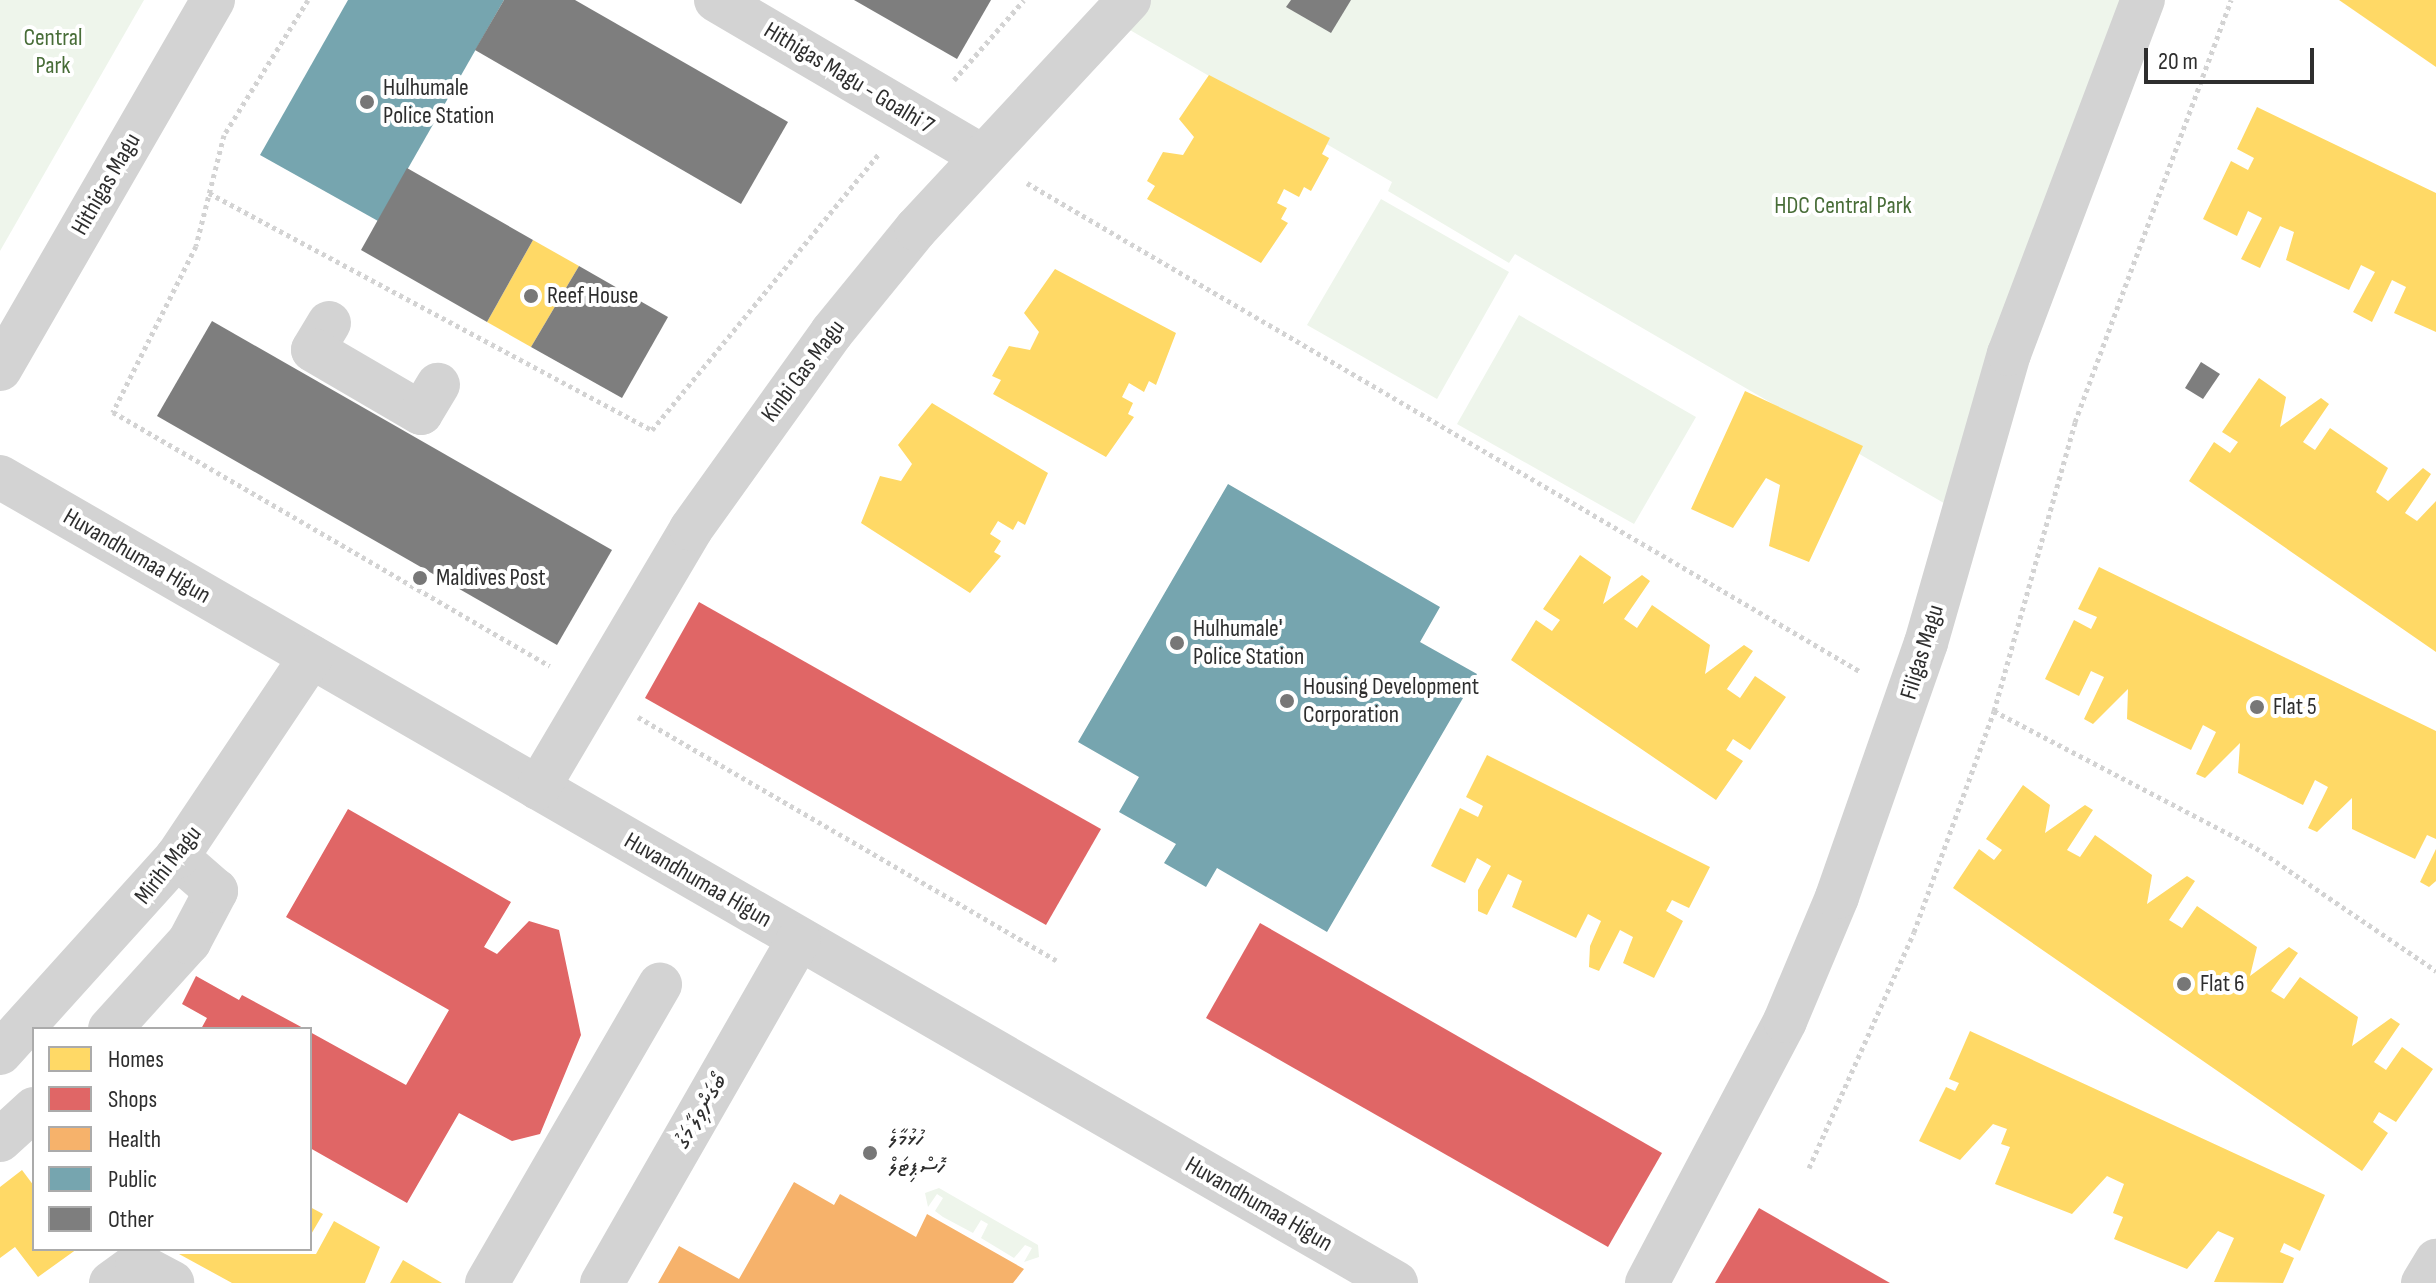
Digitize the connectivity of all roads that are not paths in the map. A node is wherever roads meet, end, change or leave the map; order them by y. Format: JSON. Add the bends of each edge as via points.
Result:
{"nodes":[{"id":1,"x":213,"y":0,"type":"edge"},
{"id":2,"x":716,"y":0,"type":"edge"},
{"id":3,"x":1129,"y":0,"type":"edge"},
{"id":4,"x":2143,"y":0,"type":"edge"},
{"id":5,"x":982,"y":156,"type":"junction"},
{"id":6,"x":329,"y":323,"type":"dead end"},
{"id":7,"x":0,"y":369,"type":"edge"},
{"id":8,"x":438,"y":385,"type":"dead end"},
{"id":9,"x":0,"y":477,"type":"edge"},
{"id":10,"x":311,"y":657,"type":"junction"},
{"id":11,"x":538,"y":788,"type":"junction"},
{"id":12,"x":177,"y":857,"type":"junction"},
{"id":13,"x":799,"y":939,"type":"junction"},
{"id":14,"x":660,"y":984,"type":"dead end"},
{"id":15,"x":112,"y":1027,"type":"edge"},
{"id":16,"x":0,"y":1053,"type":"edge"},
{"id":17,"x":32,"y":1111,"type":"edge"},
{"id":18,"x":0,"y":1140,"type":"edge"},
{"id":19,"x":2436,"y":1261,"type":"edge"},
{"id":20,"x":111,"y":1283,"type":"edge"},
{"id":21,"x":172,"y":1283,"type":"edge"},
{"id":22,"x":487,"y":1283,"type":"edge"},
{"id":23,"x":602,"y":1283,"type":"edge"},
{"id":24,"x":1396,"y":1283,"type":"edge"},
{"id":25,"x":1647,"y":1283,"type":"edge"},
{"id":26,"x":2423,"y":1283,"type":"edge"}],
"edges":[{"from":1,"to":7,"type":"street","name":"Hithigas Magu"},
{"from":2,"to":5,"type":"street","name":"Hithigas Magu - Goalhi 7"},
{"from":3,"to":5,"type":"street","name":"Kinbi Gas Magu"},
{"from":4,"to":25,"type":"street","name":"Filigas Magu","via":[[2009,354],[1908,699],[1785,1021]]},
{"from":5,"to":11,"type":"street","name":"Kinbi Gas Magu","via":[[753,438]]},
{"from":6,"to":8,"type":"street","via":[[313,350],[421,413]]},
{"from":9,"to":10,"type":"street","name":"Huvandhumaa Higun"},
{"from":10,"to":11,"type":"street","name":"Huvandhumaa Higun"},
{"from":10,"to":12,"type":"street","name":"Mirihi Magu"},
{"from":11,"to":13,"type":"street","name":"Huvandhumaa Higun"},
{"from":12,"to":15,"type":"street","via":[[216,891],[189,942]]},
{"from":12,"to":16,"type":"street","name":"Mirihi Magu"},
{"from":13,"to":23,"type":"street","name":"ބޯގަންވިލާ މަގު"},
{"from":13,"to":24,"type":"street","name":"Huvandhumaa Higun"},
{"from":14,"to":22,"type":"street"},
{"from":17,"to":18,"type":"street"},
{"from":19,"to":26,"type":"street"},
{"from":20,"to":21,"type":"street","via":[[137,1264]]}]}
